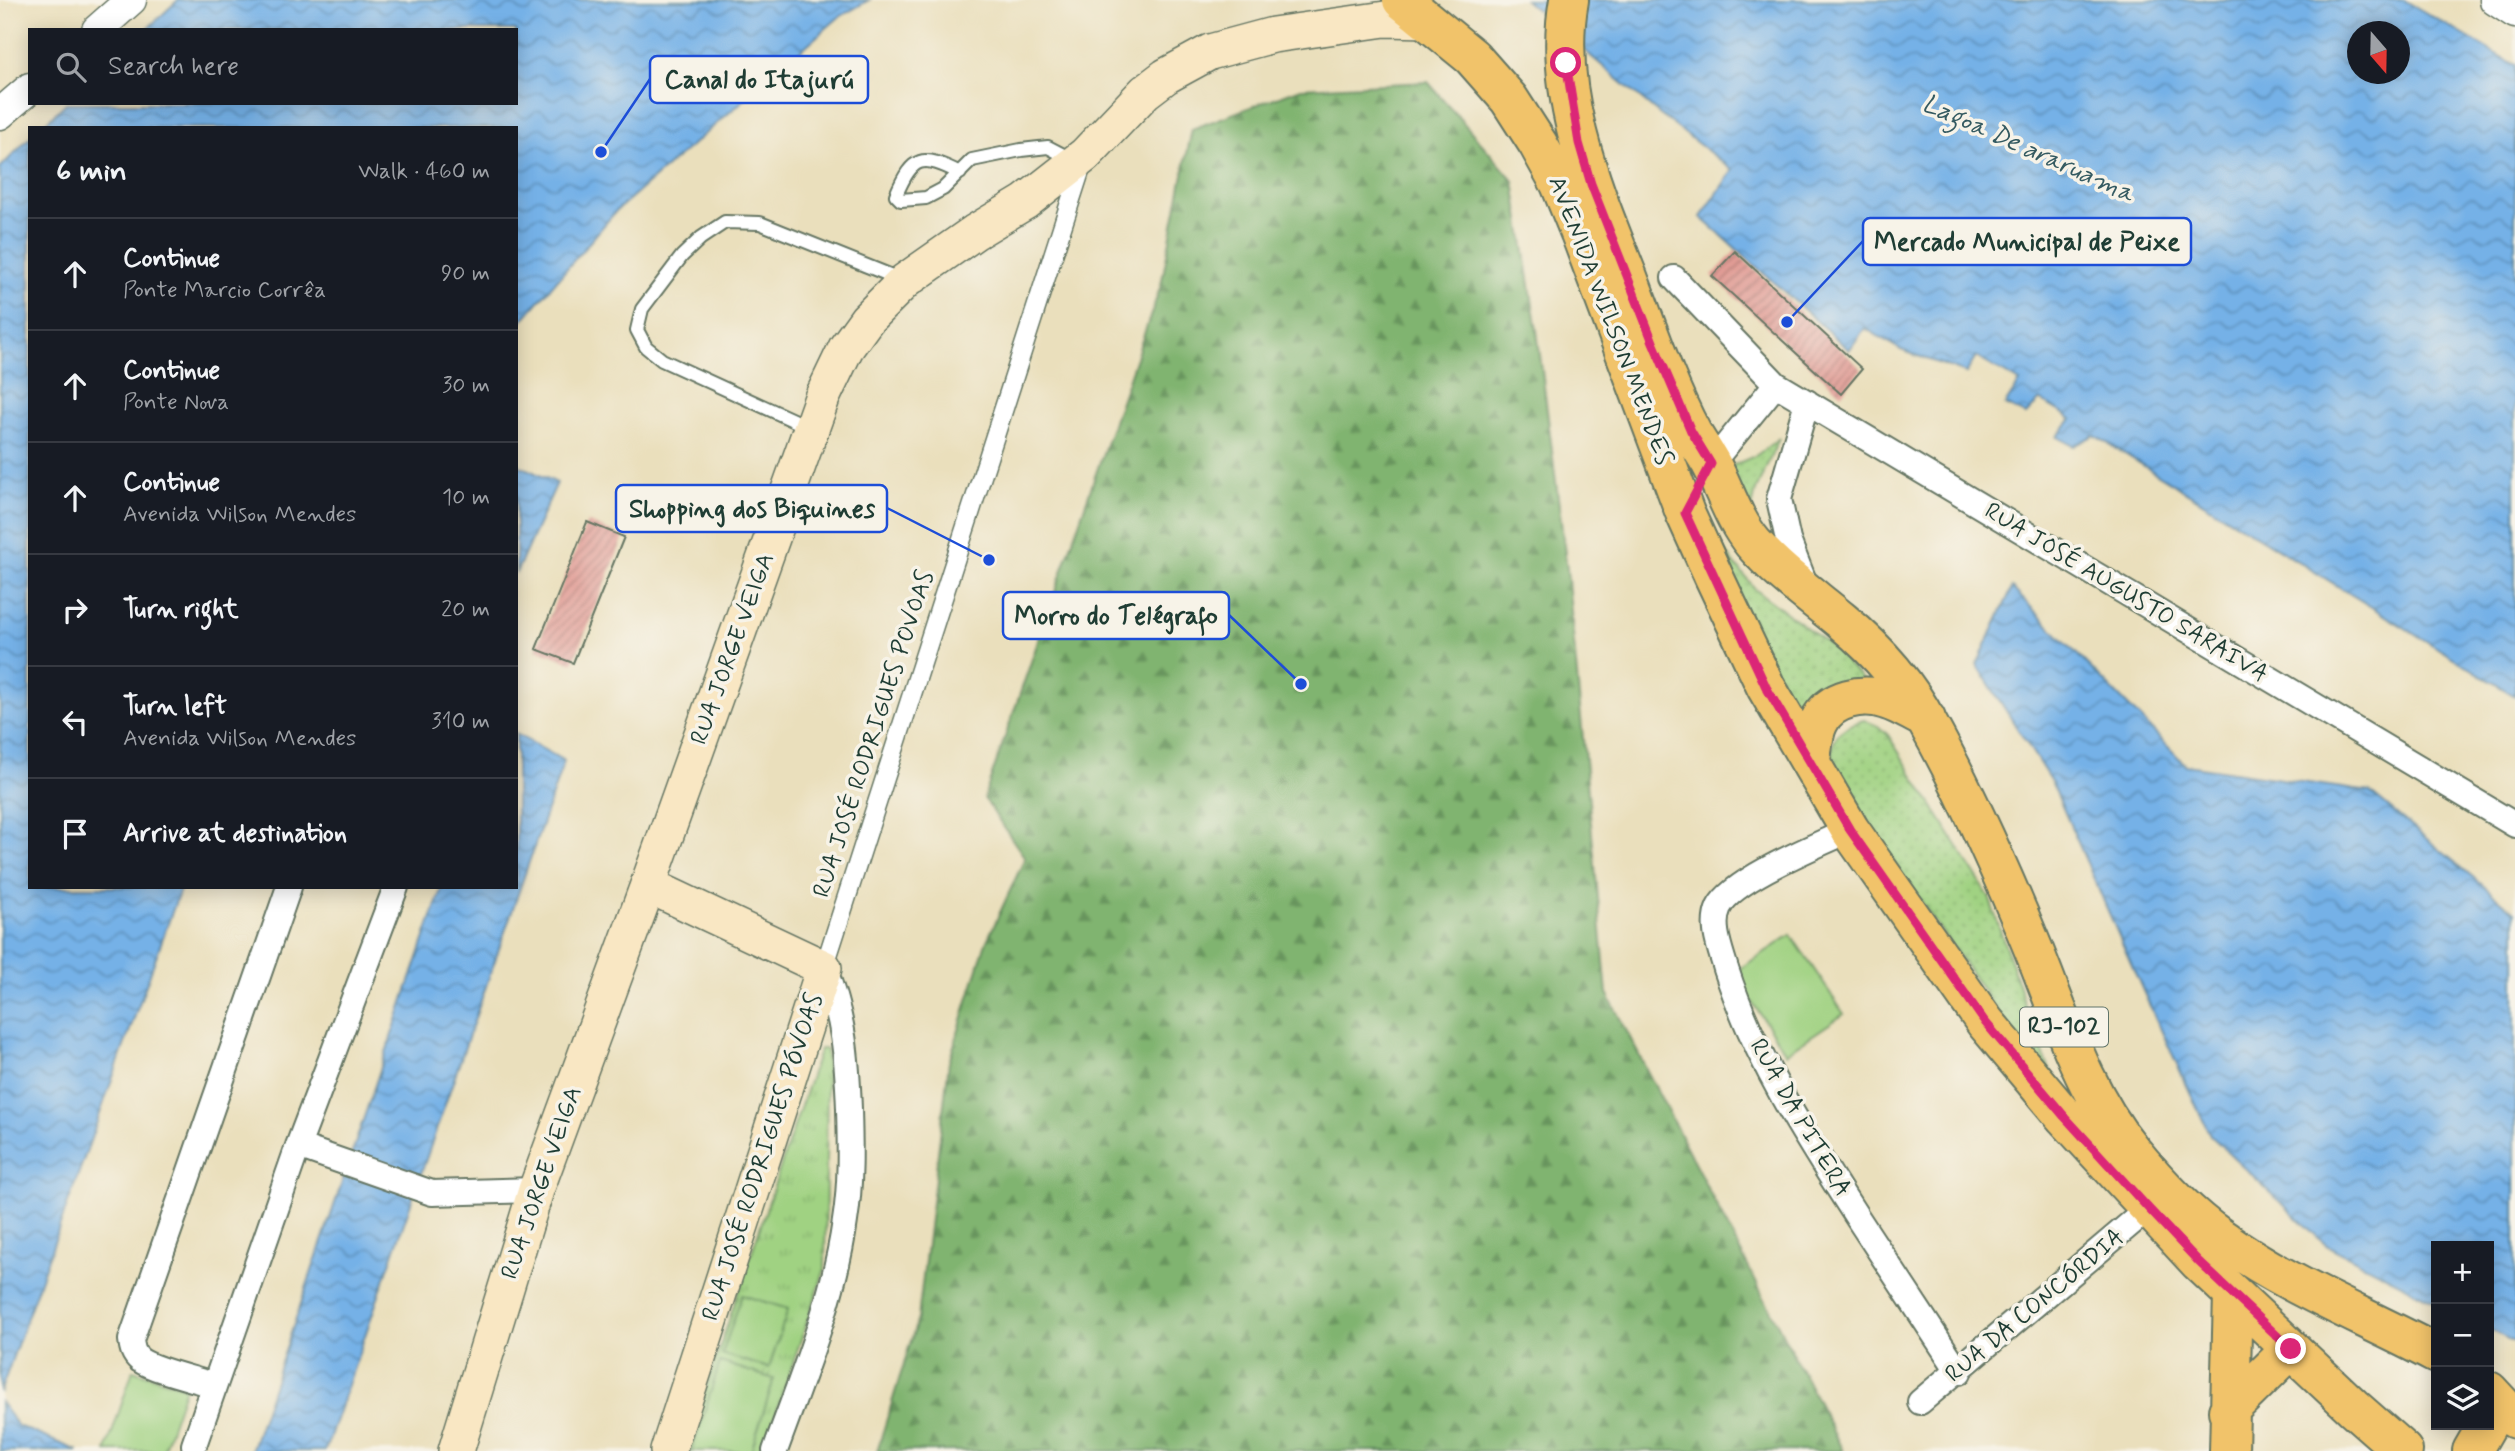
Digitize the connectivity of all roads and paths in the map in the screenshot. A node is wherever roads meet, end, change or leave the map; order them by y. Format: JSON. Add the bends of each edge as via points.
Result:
{"nodes":[{"id":1,"x":131,"y":0,"type":"edge"},
{"id":2,"x":1356,"y":0,"type":"edge"},
{"id":3,"x":1569,"y":0,"type":"edge"},
{"id":4,"x":2495,"y":0,"type":"edge"},
{"id":5,"x":1415,"y":10,"type":"edge"},
{"id":6,"x":2515,"y":13,"type":"edge"},
{"id":7,"x":1318,"y":27,"type":"junction"},
{"id":8,"x":99,"y":28,"type":"edge"},
{"id":9,"x":28,"y":90,"type":"edge"},
{"id":10,"x":0,"y":114,"type":"edge"},
{"id":11,"x":1081,"y":158,"type":"junction"},
{"id":12,"x":960,"y":173,"type":"junction"},
{"id":13,"x":1674,"y":278,"type":"dead end"},
{"id":14,"x":905,"y":281,"type":"junction"},
{"id":15,"x":1776,"y":384,"type":"junction"},
{"id":16,"x":1807,"y":402,"type":"junction"},
{"id":17,"x":811,"y":428,"type":"junction"},
{"id":18,"x":1711,"y":464,"type":"junction"},
{"id":19,"x":1685,"y":513,"type":"junction"},
{"id":20,"x":1808,"y":593,"type":"junction"},
{"id":21,"x":1926,"y":719,"type":"junction"},
{"id":22,"x":1811,"y":760,"type":"junction"},
{"id":23,"x":2515,"y":825,"type":"edge"},
{"id":24,"x":1850,"y":830,"type":"junction"},
{"id":25,"x":648,"y":886,"type":"junction"},
{"id":26,"x":288,"y":889,"type":"edge"},
{"id":27,"x":395,"y":889,"type":"edge"},
{"id":28,"x":824,"y":968,"type":"junction"},
{"id":29,"x":298,"y":1146,"type":"junction"},
{"id":30,"x":536,"y":1191,"type":"junction"},
{"id":31,"x":2149,"y":1209,"type":"junction"},
{"id":32,"x":2233,"y":1294,"type":"junction"},
{"id":33,"x":2291,"y":1349,"type":"junction"},
{"id":34,"x":2431,"y":1351,"type":"edge"},
{"id":35,"x":1959,"y":1372,"type":"junction"},
{"id":36,"x":213,"y":1385,"type":"junction"},
{"id":37,"x":1920,"y":1402,"type":"dead end"},
{"id":38,"x":2228,"y":1411,"type":"junction"},
{"id":39,"x":2495,"y":1411,"type":"edge"},
{"id":40,"x":194,"y":1445,"type":"dead end"},
{"id":41,"x":456,"y":1451,"type":"edge"},
{"id":42,"x":668,"y":1451,"type":"edge"},
{"id":43,"x":775,"y":1451,"type":"edge"},
{"id":44,"x":2229,"y":1451,"type":"edge"},
{"id":45,"x":2403,"y":1451,"type":"edge"},
{"id":46,"x":2472,"y":1451,"type":"edge"}],
"edges":[{"from":1,"to":8,"type":"street"},
{"from":2,"to":7,"type":"main road"},
{"from":3,"to":18,"type":"main road","name":"AVENIDA WILSON MENDES","number":"RJ-102","via":[[1566,63],[1591,184],[1691,431]]},
{"from":4,"to":6,"type":"street"},
{"from":5,"to":7,"type":"main road","name":"RUA JORGE VEIGA","via":[[1385,19]]},
{"from":5,"to":19,"type":"main road","name":"AVENIDA WILSON MENDES","number":"RJ-102","via":[[1472,57],[1510,99],[1554,174],[1603,289]]},
{"from":7,"to":11,"type":"main road","name":"RUA JORGE VEIGA","via":[[1239,43],[1187,63],[1145,92]]},
{"from":9,"to":10,"type":"street"},
{"from":11,"to":12,"type":"lane","via":[[1048,147],[1020,150],[972,160]]},
{"from":11,"to":14,"type":"main road","name":"RUA JORGE VEIGA"},
{"from":11,"to":28,"type":"street","name":"RUA JOSÉ RODRIGUES POVOAS"},
{"from":12,"to":12,"type":"lane","via":[[925,160],[913,165],[896,195],[901,200],[926,198]]},
{"from":13,"to":15,"type":"street","name":"RUA JOSÉ AUGUSTO SARAIVA"},
{"from":14,"to":17,"type":"main road","name":"RUA JORGE VEIGA","via":[[846,348]]},
{"from":14,"to":17,"type":"lane","via":[[760,223],[735,220],[717,226],[682,256],[642,309],[640,338],[662,360]]},
{"from":15,"to":16,"type":"street","name":"RUA JOSÉ AUGUSTO SARAIVA"},
{"from":15,"to":18,"type":"street"},
{"from":16,"to":20,"type":"street","via":[[1779,499]]},
{"from":16,"to":23,"type":"street","name":"RUA JOSÉ AUGUSTO SARAIVA"},
{"from":17,"to":25,"type":"main road","name":"RUA JORGE VEIGA"},
{"from":18,"to":19,"type":"main road"},
{"from":18,"to":20,"type":"main road","name":"AVENIDA WILSON MENDES","number":"RJ-102","via":[[1749,538]]},
{"from":19,"to":22,"type":"main road","name":"AVENIDA WILSON MENDES","number":"RJ-102","via":[[1766,687]]},
{"from":20,"to":21,"type":"main road","name":"AVENIDA WILSON MENDES","number":"RJ-102","via":[[1890,667]]},
{"from":21,"to":22,"type":"main road","via":[[1887,700],[1858,697],[1842,701],[1831,706],[1817,724]]},
{"from":21,"to":34,"type":"main road","name":"AVENIDA WILSON MENDES","number":"RJ-102","via":[[1991,846],[2076,1056],[2129,1148],[2180,1205],[2221,1238],[2269,1268]]},
{"from":22,"to":24,"type":"main road","name":"AVENIDA WILSON MENDES","number":"RJ-102"},
{"from":24,"to":31,"type":"main road","name":"AVENIDA WILSON MENDES","number":"RJ-102","via":[[1985,1022]]},
{"from":24,"to":35,"type":"street","name":"RUA DA PITERA","via":[[1735,890],[1720,906],[1717,934],[1735,995],[1782,1097]]},
{"from":25,"to":28,"type":"main road","name":"RUA JOSÉ RODRIGUES PÓVOAS"},
{"from":25,"to":30,"type":"main road","name":"RUA JORGE VEIGA"},
{"from":26,"to":36,"type":"street","via":[[131,1340],[138,1359]]},
{"from":27,"to":29,"type":"street"},
{"from":28,"to":42,"type":"main road","name":"RUA JOSÉ RODRIGUES PÓVOAS"},
{"from":28,"to":43,"type":"street","via":[[838,1002],[847,1066],[850,1157],[846,1220],[821,1322]]},
{"from":29,"to":30,"type":"street","via":[[432,1193]]},
{"from":29,"to":36,"type":"street"},
{"from":30,"to":41,"type":"main road","name":"RUA JORGE VEIGA"},
{"from":31,"to":32,"type":"main road","name":"AVENIDA WILSON MENDES","number":"RJ-102"},
{"from":31,"to":35,"type":"street","name":"RUA DA CONCÓRDIA"},
{"from":32,"to":33,"type":"main road","name":"AVENIDA WILSON MENDES","number":"RJ-102"},
{"from":32,"to":38,"type":"main road"},
{"from":33,"to":38,"type":"main road"},
{"from":33,"to":45,"type":"main road","name":"AVENIDA WILSON MENDES","number":"RJ-102"},
{"from":35,"to":37,"type":"street","name":"RUA DA CONCÓRDIA"},
{"from":36,"to":40,"type":"street"},
{"from":38,"to":44,"type":"main road"},
{"from":39,"to":46,"type":"main road"}]}
